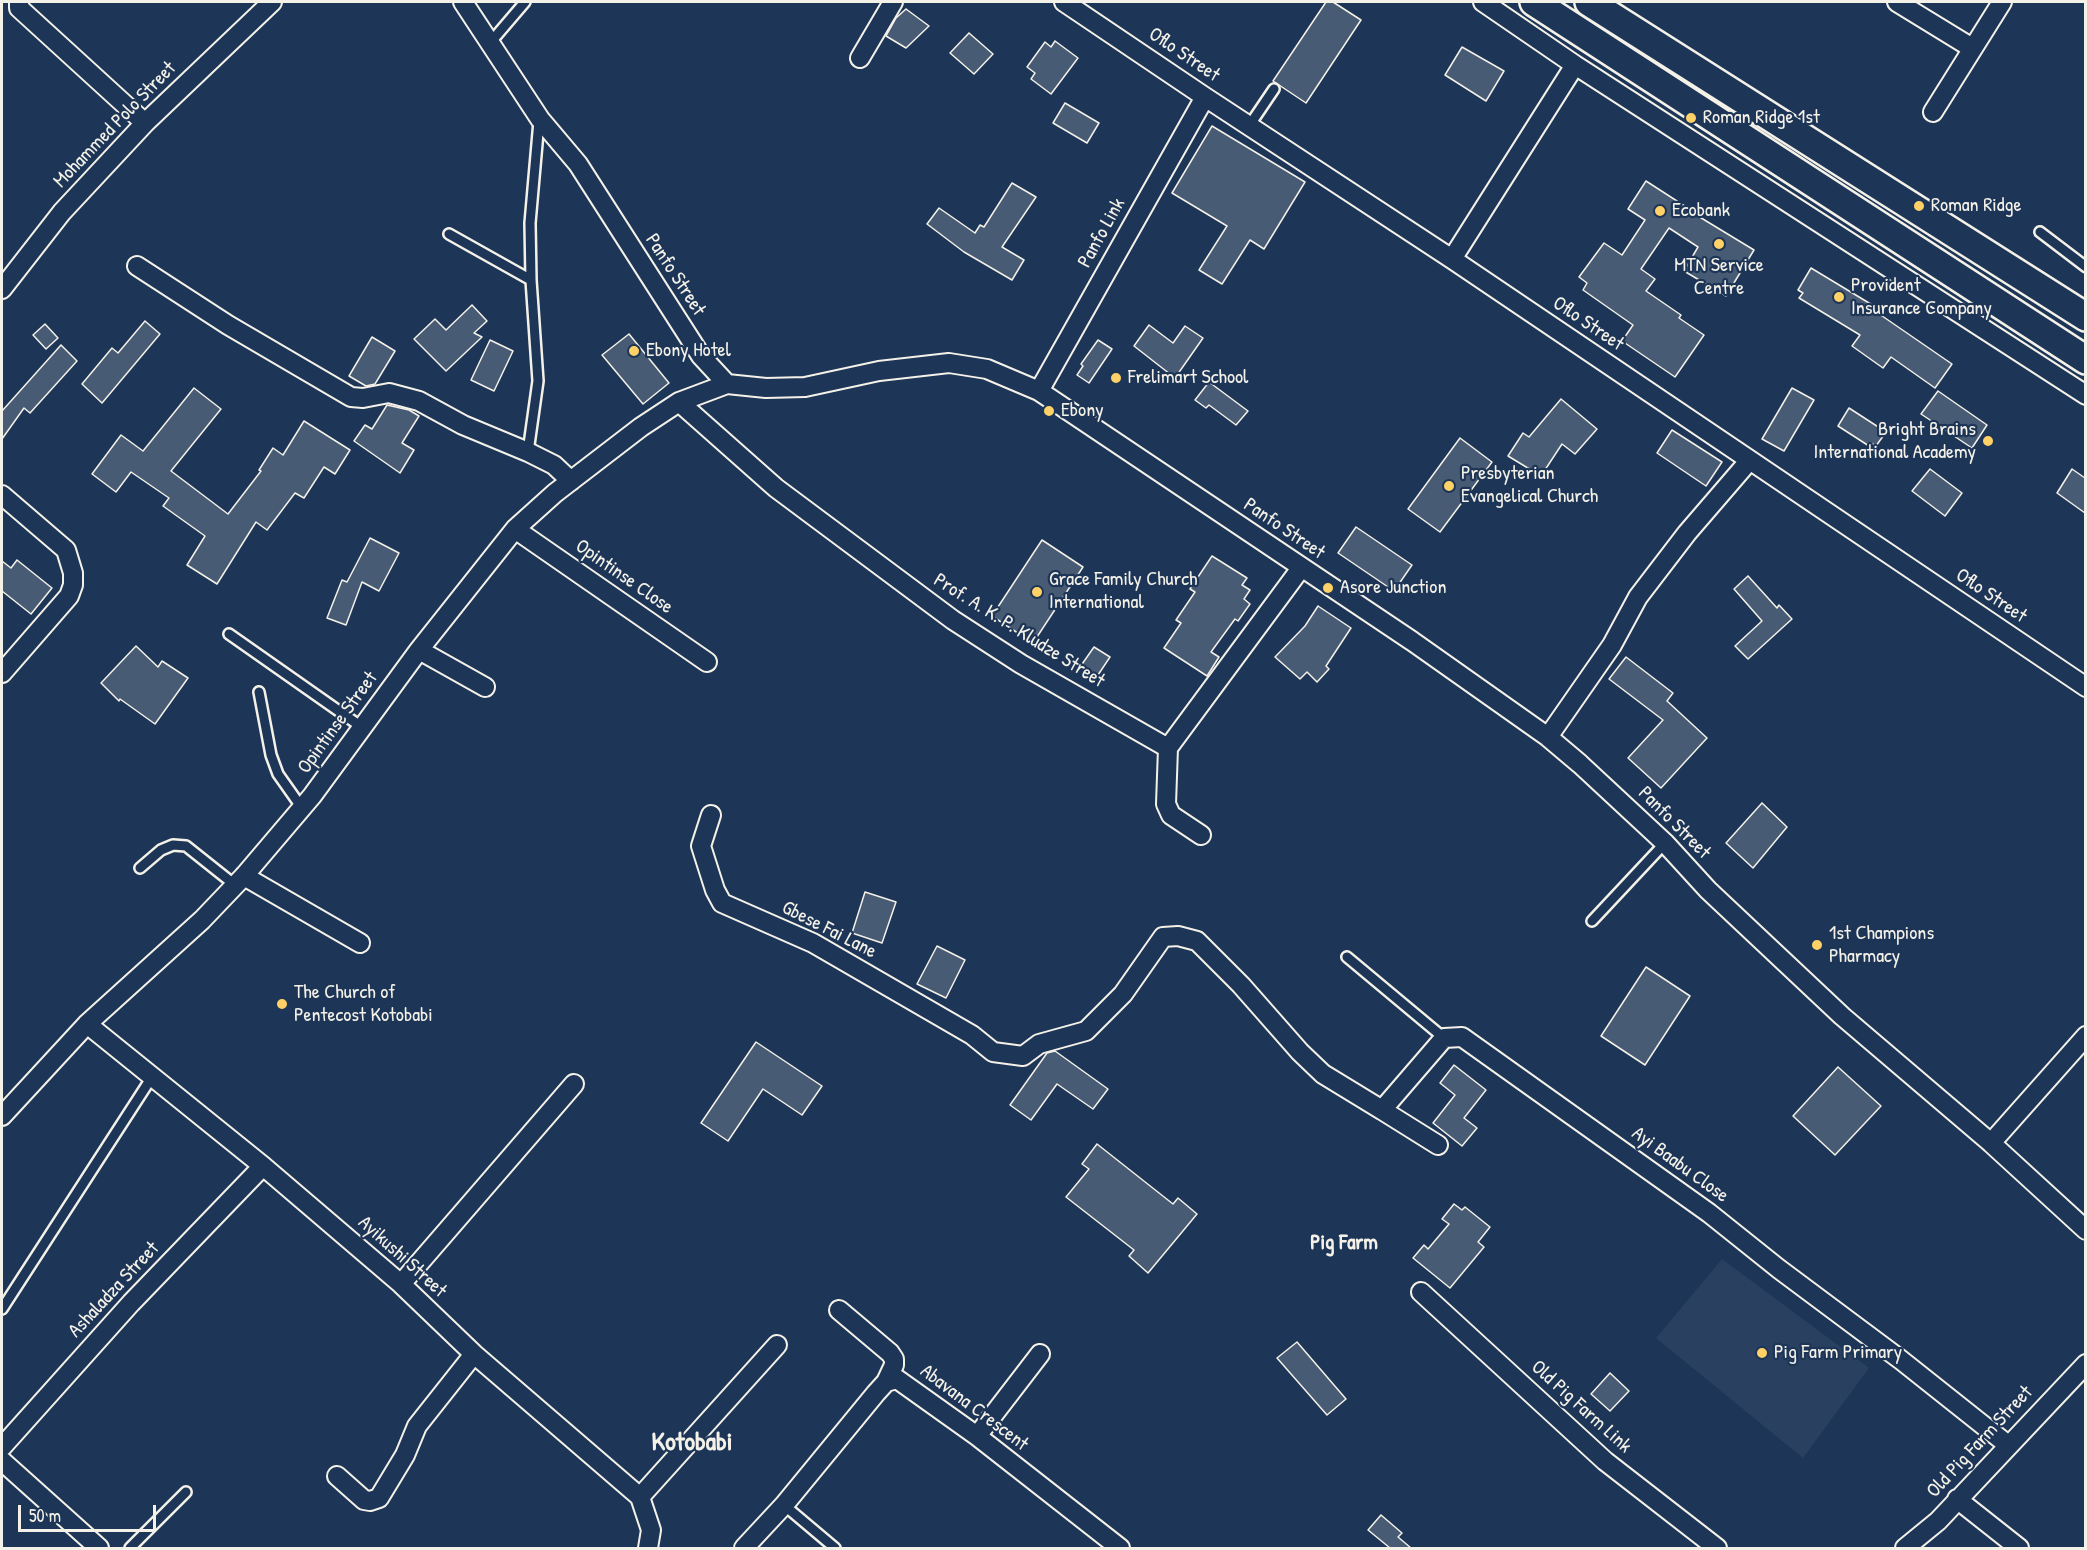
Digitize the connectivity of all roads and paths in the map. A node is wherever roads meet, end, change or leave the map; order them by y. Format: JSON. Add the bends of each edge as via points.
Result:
{"nodes":[{"id":1,"x":19,"y":2,"type":"edge"},
{"id":2,"x":272,"y":2,"type":"edge"},
{"id":3,"x":463,"y":2,"type":"edge"},
{"id":4,"x":525,"y":2,"type":"edge"},
{"id":5,"x":893,"y":2,"type":"edge"},
{"id":6,"x":1064,"y":2,"type":"edge"},
{"id":7,"x":1483,"y":2,"type":"edge"},
{"id":8,"x":1534,"y":2,"type":"edge"},
{"id":9,"x":1589,"y":2,"type":"edge"},
{"id":10,"x":1897,"y":2,"type":"edge"},
{"id":11,"x":2002,"y":2,"type":"edge"},
{"id":12,"x":489,"y":43,"type":"junction"},
{"id":13,"x":1972,"y":48,"type":"junction"},
{"id":14,"x":860,"y":58,"type":"dead end"},
{"id":15,"x":1575,"y":65,"type":"junction"},
{"id":16,"x":1274,"y":89,"type":"dead end"},
{"id":17,"x":1205,"y":97,"type":"junction"},
{"id":18,"x":1933,"y":112,"type":"dead end"},
{"id":19,"x":540,"y":119,"type":"junction"},
{"id":20,"x":145,"y":123,"type":"junction"},
{"id":21,"x":1249,"y":126,"type":"junction"},
{"id":22,"x":2040,"y":232,"type":"dead end"},
{"id":23,"x":449,"y":234,"type":"dead end"},
{"id":24,"x":1452,"y":259,"type":"junction"},
{"id":25,"x":137,"y":266,"type":"dead end"},
{"id":26,"x":2085,"y":267,"type":"edge"},
{"id":27,"x":531,"y":280,"type":"junction"},
{"id":28,"x":2,"y":290,"type":"edge"},
{"id":29,"x":2085,"y":317,"type":"edge"},
{"id":30,"x":2085,"y":360,"type":"edge"},
{"id":31,"x":727,"y":384,"type":"junction"},
{"id":32,"x":1039,"y":391,"type":"junction"},
{"id":33,"x":2085,"y":395,"type":"edge"},
{"id":34,"x":678,"y":402,"type":"junction"},
{"id":35,"x":528,"y":452,"type":"junction"},
{"id":36,"x":1749,"y":461,"type":"junction"},
{"id":37,"x":571,"y":481,"type":"junction"},
{"id":38,"x":2,"y":495,"type":"edge"},
{"id":39,"x":515,"y":529,"type":"junction"},
{"id":40,"x":1301,"y":568,"type":"junction"},
{"id":41,"x":229,"y":634,"type":"dead end"},
{"id":42,"x":420,"y":650,"type":"junction"},
{"id":43,"x":707,"y":662,"type":"dead end"},
{"id":44,"x":2,"y":673,"type":"edge"},
{"id":45,"x":485,"y":687,"type":"dead end"},
{"id":46,"x":2085,"y":687,"type":"edge"},
{"id":47,"x":259,"y":692,"type":"dead end"},
{"id":48,"x":363,"y":728,"type":"junction"},
{"id":49,"x":1548,"y":736,"type":"junction"},
{"id":50,"x":1168,"y":748,"type":"junction"},
{"id":51,"x":302,"y":808,"type":"junction"},
{"id":52,"x":711,"y":815,"type":"dead end"},
{"id":53,"x":1201,"y":835,"type":"dead end"},
{"id":54,"x":1665,"y":843,"type":"junction"},
{"id":55,"x":140,"y":868,"type":"dead end"},
{"id":56,"x":240,"y":881,"type":"junction"},
{"id":57,"x":1592,"y":921,"type":"dead end"},
{"id":58,"x":360,"y":943,"type":"dead end"},
{"id":59,"x":1347,"y":957,"type":"dead end"},
{"id":60,"x":87,"y":1024,"type":"junction"},
{"id":61,"x":2085,"y":1036,"type":"edge"},
{"id":62,"x":1444,"y":1038,"type":"junction"},
{"id":63,"x":152,"y":1077,"type":"junction"},
{"id":64,"x":574,"y":1084,"type":"dead end"},
{"id":65,"x":1382,"y":1110,"type":"junction"},
{"id":66,"x":2,"y":1116,"type":"edge"},
{"id":67,"x":1991,"y":1143,"type":"junction"},
{"id":68,"x":1438,"y":1145,"type":"dead end"},
{"id":69,"x":263,"y":1166,"type":"junction"},
{"id":70,"x":2085,"y":1230,"type":"edge"},
{"id":71,"x":400,"y":1284,"type":"junction"},
{"id":72,"x":1421,"y":1292,"type":"dead end"},
{"id":73,"x":2,"y":1309,"type":"edge"},
{"id":74,"x":839,"y":1310,"type":"dead end"},
{"id":75,"x":777,"y":1345,"type":"dead end"},
{"id":76,"x":474,"y":1354,"type":"junction"},
{"id":77,"x":1040,"y":1354,"type":"dead end"},
{"id":78,"x":2085,"y":1364,"type":"edge"},
{"id":79,"x":886,"y":1382,"type":"junction"},
{"id":80,"x":977,"y":1437,"type":"junction"},
{"id":81,"x":2008,"y":1445,"type":"junction"},
{"id":82,"x":2,"y":1447,"type":"edge"},
{"id":83,"x":2,"y":1461,"type":"edge"},
{"id":84,"x":337,"y":1476,"type":"dead end"},
{"id":85,"x":186,"y":1492,"type":"dead end"},
{"id":86,"x":640,"y":1497,"type":"junction"},
{"id":87,"x":1958,"y":1499,"type":"junction"},
{"id":88,"x":784,"y":1505,"type":"junction"},
{"id":89,"x":99,"y":1548,"type":"edge"},
{"id":90,"x":130,"y":1548,"type":"edge"},
{"id":91,"x":648,"y":1548,"type":"edge"},
{"id":92,"x":744,"y":1548,"type":"edge"},
{"id":93,"x":835,"y":1548,"type":"edge"},
{"id":94,"x":1120,"y":1548,"type":"edge"},
{"id":95,"x":1717,"y":1548,"type":"edge"},
{"id":96,"x":1905,"y":1548,"type":"edge"},
{"id":97,"x":2019,"y":1548,"type":"edge"}],
"edges":[{"from":1,"to":20,"type":"street","via":[[19,8]]},
{"from":2,"to":20,"type":"street","name":"Mohammed Polo Street"},
{"from":3,"to":12,"type":"street","name":"Panfo Street"},
{"from":4,"to":12,"type":"lane"},
{"from":5,"to":14,"type":"street"},
{"from":6,"to":17,"type":"street","name":"Oflo Street"},
{"from":7,"to":15,"type":"street"},
{"from":8,"to":30,"type":"main road"},
{"from":9,"to":29,"type":"main road"},
{"from":10,"to":13,"type":"street"},
{"from":11,"to":13,"type":"street"},
{"from":12,"to":19,"type":"street","name":"Panfo Street"},
{"from":13,"to":18,"type":"street"},
{"from":15,"to":24,"type":"street"},
{"from":15,"to":33,"type":"street"},
{"from":16,"to":21,"type":"lane"},
{"from":17,"to":21,"type":"street","name":"Oflo Street"},
{"from":17,"to":32,"type":"street","name":"Panfo Link"},
{"from":19,"to":27,"type":"lane","via":[[530,223]]},
{"from":19,"to":31,"type":"street","name":"Panfo Street","via":[[578,164],[701,356]]},
{"from":20,"to":28,"type":"street","name":"Mohammed Polo Street","via":[[62,212]]},
{"from":21,"to":24,"type":"street","name":"Oflo Street"},
{"from":22,"to":26,"type":"lane"},
{"from":23,"to":27,"type":"lane"},
{"from":24,"to":36,"type":"street","name":"Oflo Street"},
{"from":25,"to":35,"type":"street","via":[[351,397],[389,393],[405,396],[463,426]]},
{"from":27,"to":35,"type":"lane","via":[[538,381]]},
{"from":31,"to":32,"type":"street","name":"Panfo Street","via":[[804,387],[879,371],[949,363],[987,369]]},
{"from":31,"to":34,"type":"street","name":"Opintinse Street"},
{"from":32,"to":40,"type":"street","name":"Panfo Street"},
{"from":34,"to":37,"type":"street","name":"Opintinse Street"},
{"from":34,"to":50,"type":"street","name":"Prof. A. K. P. Kludze Street","via":[[776,488],[952,620]]},
{"from":35,"to":37,"type":"street","via":[[554,465]]},
{"from":36,"to":46,"type":"street","name":"Oflo Street"},
{"from":36,"to":49,"type":"street","via":[[1638,597],[1612,645]]},
{"from":37,"to":39,"type":"street","name":"Opintinse Street"},
{"from":38,"to":44,"type":"street","via":[[66,550],[73,585],[69,596]]},
{"from":39,"to":42,"type":"street","name":"Opintinse Street"},
{"from":39,"to":43,"type":"street","name":"Opintinse Close"},
{"from":40,"to":49,"type":"street","name":"Panfo Street"},
{"from":40,"to":50,"type":"street"},
{"from":41,"to":48,"type":"lane"},
{"from":42,"to":45,"type":"street"},
{"from":42,"to":48,"type":"street","name":"Opintinse Street"},
{"from":47,"to":51,"type":"lane","via":[[278,774]]},
{"from":48,"to":51,"type":"street","name":"Opintinse Street"},
{"from":49,"to":54,"type":"street","name":"Panfo Street"},
{"from":50,"to":53,"type":"street","via":[[1166,804],[1171,815]]},
{"from":51,"to":56,"type":"street","name":"Opintinse Street"},
{"from":52,"to":65,"type":"street","name":"Gbese Fai Lane","via":[[700,846],[722,903],[813,943],[972,1035],[993,1052],[1023,1056],[1039,1044],[1086,1031],[1123,994],[1163,937],[1178,936],[1197,941],[1323,1074]]},
{"from":54,"to":57,"type":"lane"},
{"from":54,"to":67,"type":"street","name":"Panfo Street","via":[[1708,890],[1842,1016]]},
{"from":55,"to":56,"type":"lane","via":[[161,850],[173,845],[186,846]]},
{"from":56,"to":58,"type":"street"},
{"from":56,"to":60,"type":"street","name":"Opintinse Street"},
{"from":59,"to":62,"type":"lane"},
{"from":60,"to":63,"type":"street","name":"Ayikushi Street"},
{"from":60,"to":66,"type":"street","name":"Opintinse Street"},
{"from":61,"to":67,"type":"street"},
{"from":62,"to":65,"type":"street"},
{"from":62,"to":81,"type":"street","name":"Ayi Baabu Close","via":[[1462,1037],[1709,1213]]},
{"from":63,"to":69,"type":"street","name":"Ayikushi Street"},
{"from":63,"to":73,"type":"lane"},
{"from":64,"to":71,"type":"street"},
{"from":65,"to":68,"type":"street"},
{"from":67,"to":70,"type":"street","name":"Panfo Street"},
{"from":69,"to":71,"type":"street","name":"Ayikushi Street"},
{"from":69,"to":82,"type":"street","name":"Ashaladza Street","via":[[131,1303]]},
{"from":71,"to":76,"type":"street","name":"Ayikushi Street"},
{"from":72,"to":95,"type":"street","name":"Old Pig Farm Link","via":[[1605,1461]]},
{"from":74,"to":79,"type":"street","via":[[894,1359]]},
{"from":75,"to":86,"type":"street"},
{"from":76,"to":84,"type":"street","via":[[417,1426],[379,1498],[364,1500]]},
{"from":76,"to":86,"type":"street","name":"Ayikushi Street"},
{"from":77,"to":80,"type":"street"},
{"from":78,"to":81,"type":"street","name":"Old Pig Farm Street"},
{"from":79,"to":80,"type":"street","name":"Abavana Crescent","via":[[897,1379],[905,1383]]},
{"from":79,"to":88,"type":"street","name":"Abavana Crescent"},
{"from":80,"to":94,"type":"street","name":"Abavana Crescent"},
{"from":81,"to":87,"type":"street","name":"Old Pig Farm Street"},
{"from":83,"to":89,"type":"street"},
{"from":85,"to":90,"type":"lane"},
{"from":86,"to":91,"type":"street","via":[[651,1530]]},
{"from":87,"to":96,"type":"street","name":"Old Pig Farm Street"},
{"from":87,"to":97,"type":"street"},
{"from":88,"to":92,"type":"street","name":"Abavana Crescent"},
{"from":88,"to":93,"type":"lane"}]}
